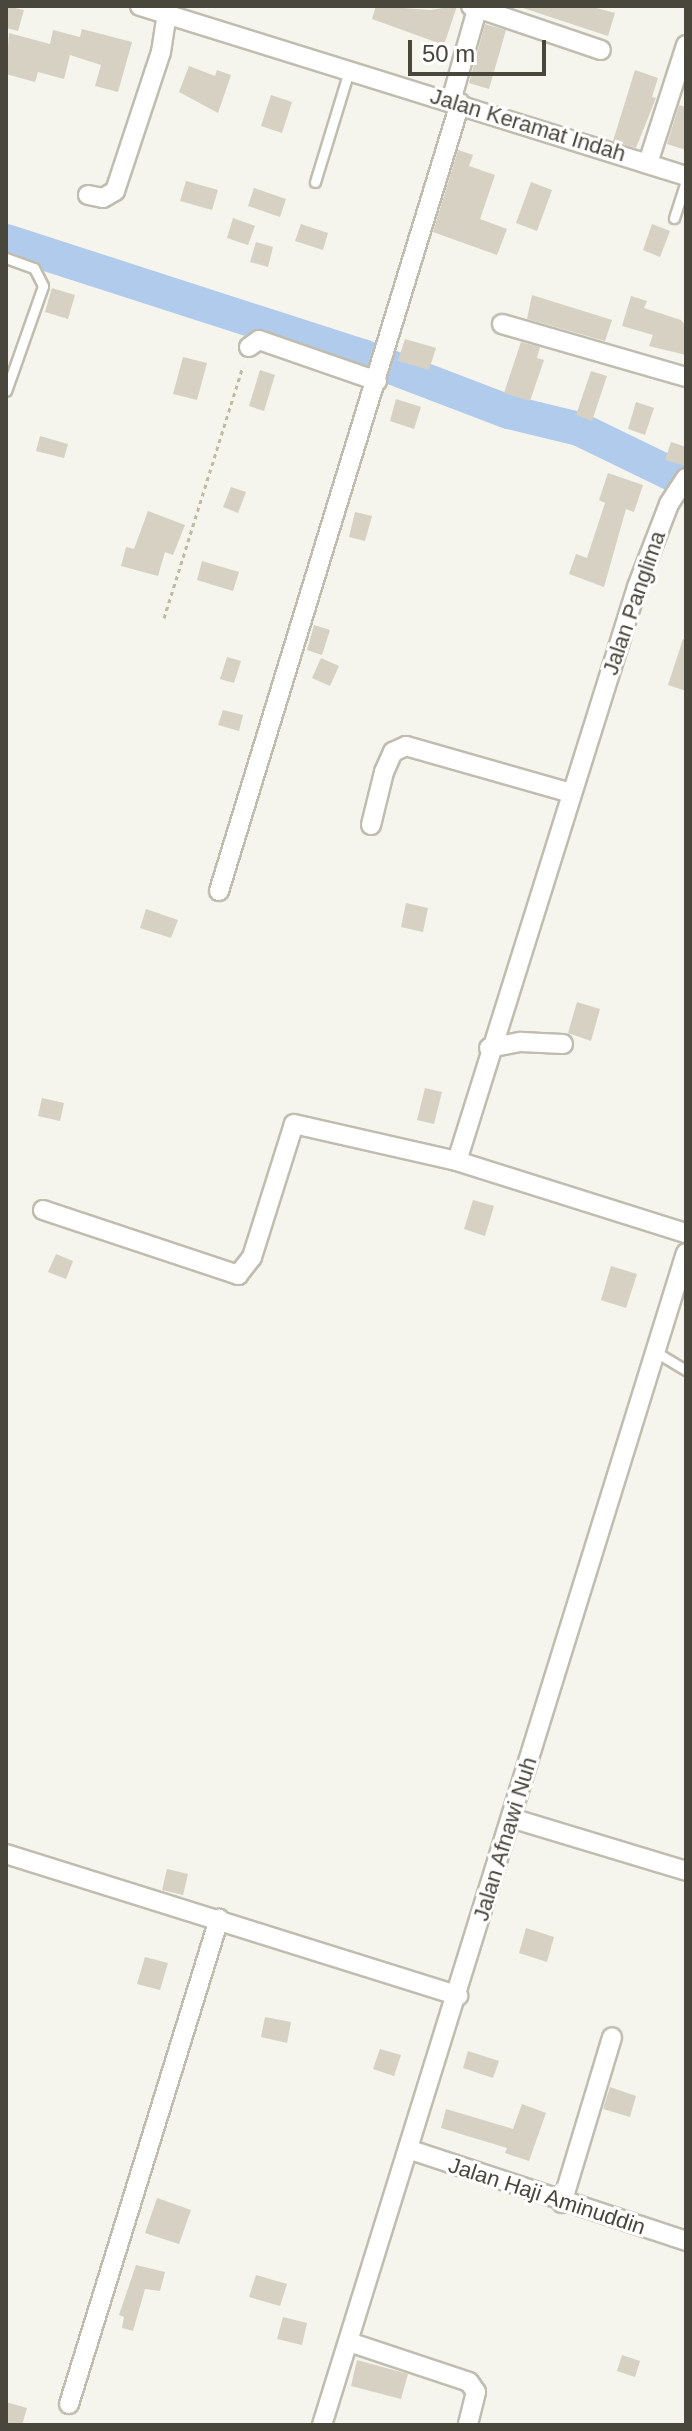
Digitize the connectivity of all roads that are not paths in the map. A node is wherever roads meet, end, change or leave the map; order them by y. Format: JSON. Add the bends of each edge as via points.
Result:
{"nodes":[{"id":1,"x":140,"y":6,"type":"edge"},
{"id":2,"x":476,"y":7,"type":"edge"},
{"id":3,"x":166,"y":10,"type":"edge"},
{"id":4,"x":686,"y":45,"type":"edge"},
{"id":5,"x":601,"y":50,"type":"dead end"},
{"id":6,"x":350,"y":67,"type":"junction"},
{"id":7,"x":456,"y":102,"type":"junction"},
{"id":8,"x":648,"y":163,"type":"junction"},
{"id":9,"x":686,"y":178,"type":"edge"},
{"id":10,"x":315,"y":182,"type":"dead end"},
{"id":11,"x":88,"y":195,"type":"dead end"},
{"id":12,"x":674,"y":218,"type":"dead end"},
{"id":13,"x":6,"y":258,"type":"edge"},
{"id":14,"x":502,"y":324,"type":"dead end"},
{"id":15,"x":249,"y":347,"type":"road end"},
{"id":16,"x":686,"y":377,"type":"edge"},
{"id":17,"x":378,"y":378,"type":"junction"},
{"id":18,"x":6,"y":391,"type":"edge"},
{"id":19,"x":681,"y":486,"type":"edge"},
{"id":20,"x":571,"y":793,"type":"junction"},
{"id":21,"x":371,"y":825,"type":"dead end"},
{"id":22,"x":219,"y":891,"type":"dead end"},
{"id":23,"x":563,"y":1044,"type":"dead end"},
{"id":24,"x":489,"y":1048,"type":"junction"},
{"id":25,"x":457,"y":1161,"type":"junction"},
{"id":26,"x":43,"y":1210,"type":"dead end"},
{"id":27,"x":686,"y":1233,"type":"edge"},
{"id":28,"x":686,"y":1253,"type":"edge"},
{"id":29,"x":654,"y":1351,"type":"junction"},
{"id":30,"x":686,"y":1370,"type":"edge"},
{"id":31,"x":511,"y":1818,"type":"junction"},
{"id":32,"x":6,"y":1854,"type":"edge"},
{"id":33,"x":686,"y":1871,"type":"edge"},
{"id":34,"x":219,"y":1919,"type":"junction"},
{"id":35,"x":458,"y":1996,"type":"junction"},
{"id":36,"x":612,"y":2037,"type":"dead end"},
{"id":37,"x":408,"y":2149,"type":"junction"},
{"id":38,"x":562,"y":2203,"type":"junction"},
{"id":39,"x":686,"y":2241,"type":"edge"},
{"id":40,"x":349,"y":2342,"type":"junction"},
{"id":41,"x":69,"y":2404,"type":"dead end"},
{"id":42,"x":322,"y":2425,"type":"edge"},
{"id":43,"x":468,"y":2425,"type":"edge"}],
"edges":[{"from":1,"to":3,"type":"street","name":"Jalan Keramat Indah"},
{"from":2,"to":5,"type":"street"},
{"from":2,"to":7,"type":"street"},
{"from":3,"to":6,"type":"street","name":"Jalan Keramat Indah"},
{"from":3,"to":11,"type":"street","via":[[161,52],[115,191],[103,198]]},
{"from":4,"to":8,"type":"street"},
{"from":6,"to":7,"type":"street","name":"Jalan Keramat Indah"},
{"from":6,"to":10,"type":"lane"},
{"from":7,"to":8,"type":"street","name":"Jalan Keramat Indah"},
{"from":7,"to":17,"type":"street"},
{"from":8,"to":9,"type":"street","name":"Jalan Keramat Indah"},
{"from":9,"to":12,"type":"lane"},
{"from":13,"to":18,"type":"lane","via":[[34,268],[43,279]]},
{"from":14,"to":16,"type":"street"},
{"from":15,"to":17,"type":"street","via":[[259,340]]},
{"from":17,"to":22,"type":"street"},
{"from":19,"to":20,"type":"street","name":"Jalan Panglima","via":[[647,558]]},
{"from":20,"to":21,"type":"street","via":[[406,746],[393,752],[384,772]]},
{"from":20,"to":24,"type":"street","name":"Jalan Panglima"},
{"from":23,"to":24,"type":"street","via":[[521,1042]]},
{"from":24,"to":25,"type":"street","name":"Jalan Panglima"},
{"from":25,"to":26,"type":"street","via":[[294,1124],[252,1257],[238,1275]]},
{"from":25,"to":27,"type":"street"},
{"from":28,"to":29,"type":"street","name":"Jalan Afnawi Nuh"},
{"from":29,"to":30,"type":"lane"},
{"from":29,"to":31,"type":"street","name":"Jalan Afnawi Nuh"},
{"from":31,"to":33,"type":"street"},
{"from":31,"to":35,"type":"street","name":"Jalan Afnawi Nuh"},
{"from":32,"to":34,"type":"street"},
{"from":34,"to":35,"type":"street"},
{"from":34,"to":41,"type":"street"},
{"from":35,"to":37,"type":"street","name":"Jalan Afnawi Nuh"},
{"from":36,"to":38,"type":"street"},
{"from":37,"to":38,"type":"street","name":"Jalan Haji Aminuddin"},
{"from":37,"to":40,"type":"street","name":"Jalan Afnawi Nuh"},
{"from":38,"to":39,"type":"street","name":"Jalan Haji Aminuddin"},
{"from":40,"to":42,"type":"street","name":"Jalan Afnawi Nuh"},
{"from":40,"to":43,"type":"street","via":[[469,2382],[476,2392]]}]}
